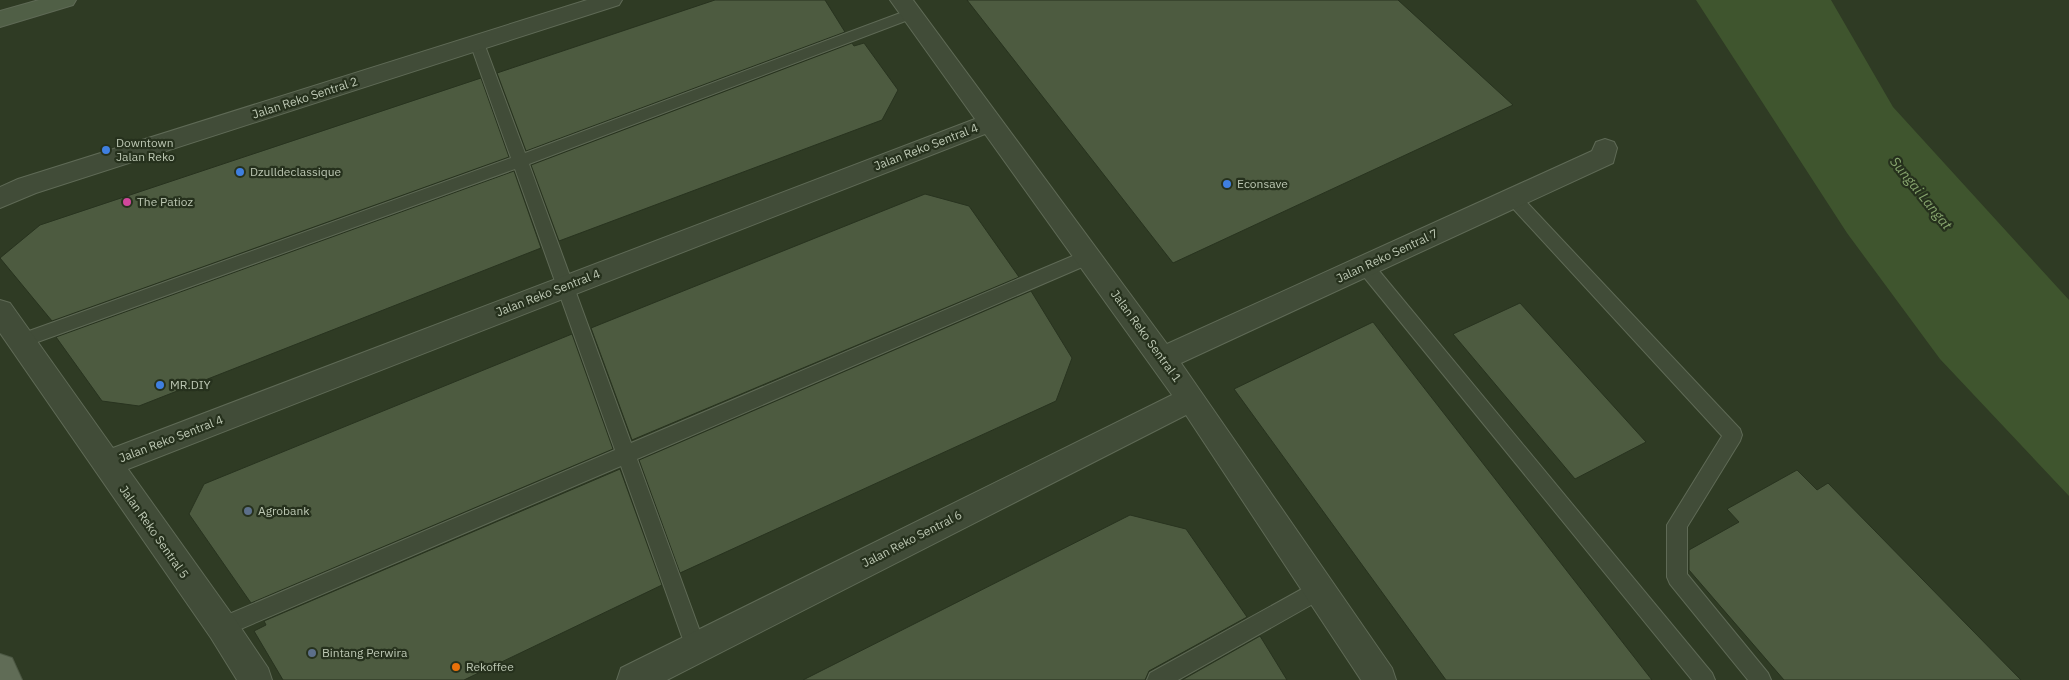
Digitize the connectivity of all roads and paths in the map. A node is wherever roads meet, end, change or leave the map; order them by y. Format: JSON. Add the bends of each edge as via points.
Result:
{"nodes":[{"id":1,"x":0,"y":0,"type":"edge"},
{"id":2,"x":16,"y":0,"type":"edge"},
{"id":3,"x":65,"y":0,"type":"edge"},
{"id":4,"x":611,"y":0,"type":"edge"},
{"id":5,"x":906,"y":7,"type":"edge"},
{"id":6,"x":0,"y":19,"type":"edge"},
{"id":7,"x":477,"y":43,"type":"junction"},
{"id":8,"x":990,"y":122,"type":"junction"},
{"id":9,"x":1605,"y":148,"type":"dead end"},
{"id":10,"x":520,"y":161,"type":"junction"},
{"id":11,"x":0,"y":198,"type":"edge"},
{"id":12,"x":1513,"y":198,"type":"junction"},
{"id":13,"x":1088,"y":257,"type":"junction"},
{"id":14,"x":1366,"y":266,"type":"junction"},
{"id":15,"x":565,"y":287,"type":"junction"},
{"id":16,"x":0,"y":311,"type":"edge"},
{"id":17,"x":21,"y":340,"type":"junction"},
{"id":18,"x":1162,"y":359,"type":"junction"},
{"id":19,"x":1192,"y":399,"type":"junction"},
{"id":20,"x":626,"y":454,"type":"junction"},
{"id":21,"x":107,"y":464,"type":"junction"},
{"id":22,"x":1320,"y":589,"type":"junction"},
{"id":23,"x":222,"y":627,"type":"junction"},
{"id":24,"x":696,"y":648,"type":"junction"},
{"id":25,"x":0,"y":670,"type":"edge"},
{"id":26,"x":6,"y":680,"type":"edge"},
{"id":27,"x":256,"y":680,"type":"edge"},
{"id":28,"x":633,"y":680,"type":"edge"},
{"id":29,"x":1157,"y":680,"type":"edge"},
{"id":30,"x":1380,"y":680,"type":"edge"},
{"id":31,"x":1705,"y":680,"type":"edge"},
{"id":32,"x":1761,"y":680,"type":"edge"}],
"edges":[{"from":1,"to":2,"type":"main road"},
{"from":3,"to":6,"type":"main road"},
{"from":4,"to":7,"type":"street","name":"Jalan Reko Sentral 2"},
{"from":5,"to":8,"type":"street","name":"Jalan Reko Sentral 1"},
{"from":5,"to":10,"type":"lane"},
{"from":7,"to":10,"type":"lane"},
{"from":7,"to":11,"type":"street","name":"Jalan Reko Sentral 2","via":[[27,186]]},
{"from":8,"to":13,"type":"street","name":"Jalan Reko Sentral 1"},
{"from":8,"to":15,"type":"street","name":"Jalan Reko Sentral 4"},
{"from":9,"to":12,"type":"street","name":"Jalan Reko Sentral 7","via":[[1604,156]]},
{"from":10,"to":15,"type":"lane"},
{"from":10,"to":17,"type":"lane"},
{"from":12,"to":14,"type":"street","name":"Jalan Reko Sentral 7"},
{"from":12,"to":32,"type":"lane","via":[[1733,435],[1677,525],[1676,577]]},
{"from":13,"to":18,"type":"street","name":"Jalan Reko Sentral 1"},
{"from":13,"to":20,"type":"lane"},
{"from":14,"to":18,"type":"street","name":"Jalan Reko Sentral 7"},
{"from":14,"to":31,"type":"lane"},
{"from":15,"to":20,"type":"lane"},
{"from":15,"to":21,"type":"street","name":"Jalan Reko Sentral 4"},
{"from":16,"to":17,"type":"street","name":"Jalan Reko Sentral 5"},
{"from":17,"to":21,"type":"street","name":"Jalan Reko Sentral 5"},
{"from":18,"to":19,"type":"street","name":"Jalan Reko Sentral 1"},
{"from":19,"to":22,"type":"street","name":"Jalan Reko Sentral 1"},
{"from":19,"to":24,"type":"street","name":"Jalan Reko Sentral 6"},
{"from":20,"to":23,"type":"lane"},
{"from":20,"to":24,"type":"lane"},
{"from":21,"to":23,"type":"street","name":"Jalan Reko Sentral 5"},
{"from":22,"to":29,"type":"lane"},
{"from":22,"to":30,"type":"street","name":"Jalan Reko Sentral 1"},
{"from":23,"to":27,"type":"street","name":"Jalan Reko Sentral 5"},
{"from":24,"to":28,"type":"street","name":"Jalan Reko Sentral 6"},
{"from":25,"to":26,"type":"main road"}]}
